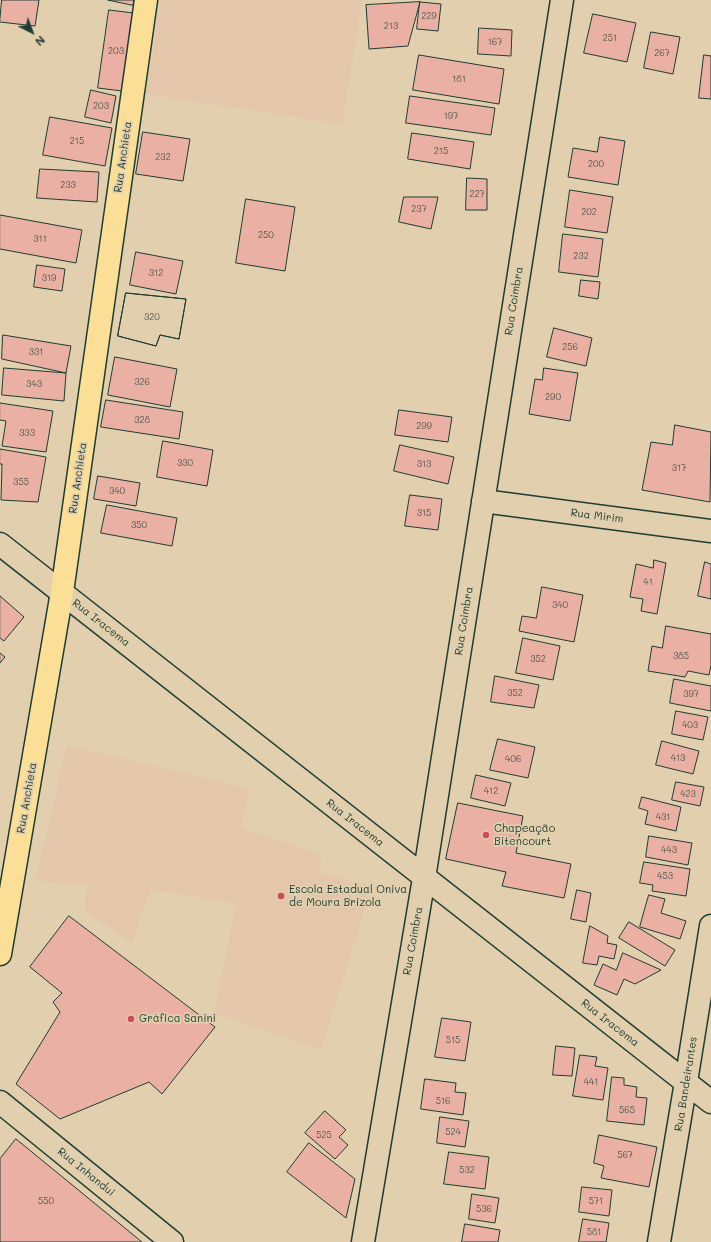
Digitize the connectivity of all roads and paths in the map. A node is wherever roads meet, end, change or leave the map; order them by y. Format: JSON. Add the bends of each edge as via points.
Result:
{"nodes":[{"id":1,"x":146,"y":0,"type":"edge"},
{"id":2,"x":562,"y":0,"type":"edge"},
{"id":3,"x":483,"y":501,"type":"junction"},
{"id":4,"x":711,"y":531,"type":"edge"},
{"id":5,"x":0,"y":544,"type":"edge"},
{"id":6,"x":62,"y":592,"type":"junction"},
{"id":7,"x":424,"y":878,"type":"junction"},
{"id":8,"x":711,"y":926,"type":"edge"},
{"id":9,"x":0,"y":954,"type":"edge"},
{"id":10,"x":686,"y":1082,"type":"junction"},
{"id":11,"x":0,"y":1102,"type":"edge"},
{"id":12,"x":711,"y":1102,"type":"edge"},
{"id":13,"x":172,"y":1242,"type":"edge"},
{"id":14,"x":363,"y":1242,"type":"edge"},
{"id":15,"x":659,"y":1242,"type":"edge"}],
"edges":[{"from":1,"to":6,"type":"main road","name":"Rua Anchieta"},
{"from":2,"to":3,"type":"street","name":"Rua Coimbra"},
{"from":3,"to":4,"type":"street","name":"Rua Mirim"},
{"from":3,"to":7,"type":"street","name":"Rua Coimbra"},
{"from":5,"to":6,"type":"street","name":"Rua Iracema"},
{"from":6,"to":7,"type":"street","name":"Rua Iracema"},
{"from":6,"to":9,"type":"main road","name":"Rua Anchieta"},
{"from":7,"to":10,"type":"street","name":"Rua Iracema"},
{"from":7,"to":14,"type":"street","name":"Rua Coimbra"},
{"from":8,"to":10,"type":"street","name":"Rua Bandeirantes"},
{"from":10,"to":12,"type":"street","name":"Rua Iracema"},
{"from":10,"to":15,"type":"street","name":"Rua Bandeirantes"},
{"from":11,"to":13,"type":"street","name":"Rua Inhandui"}]}
